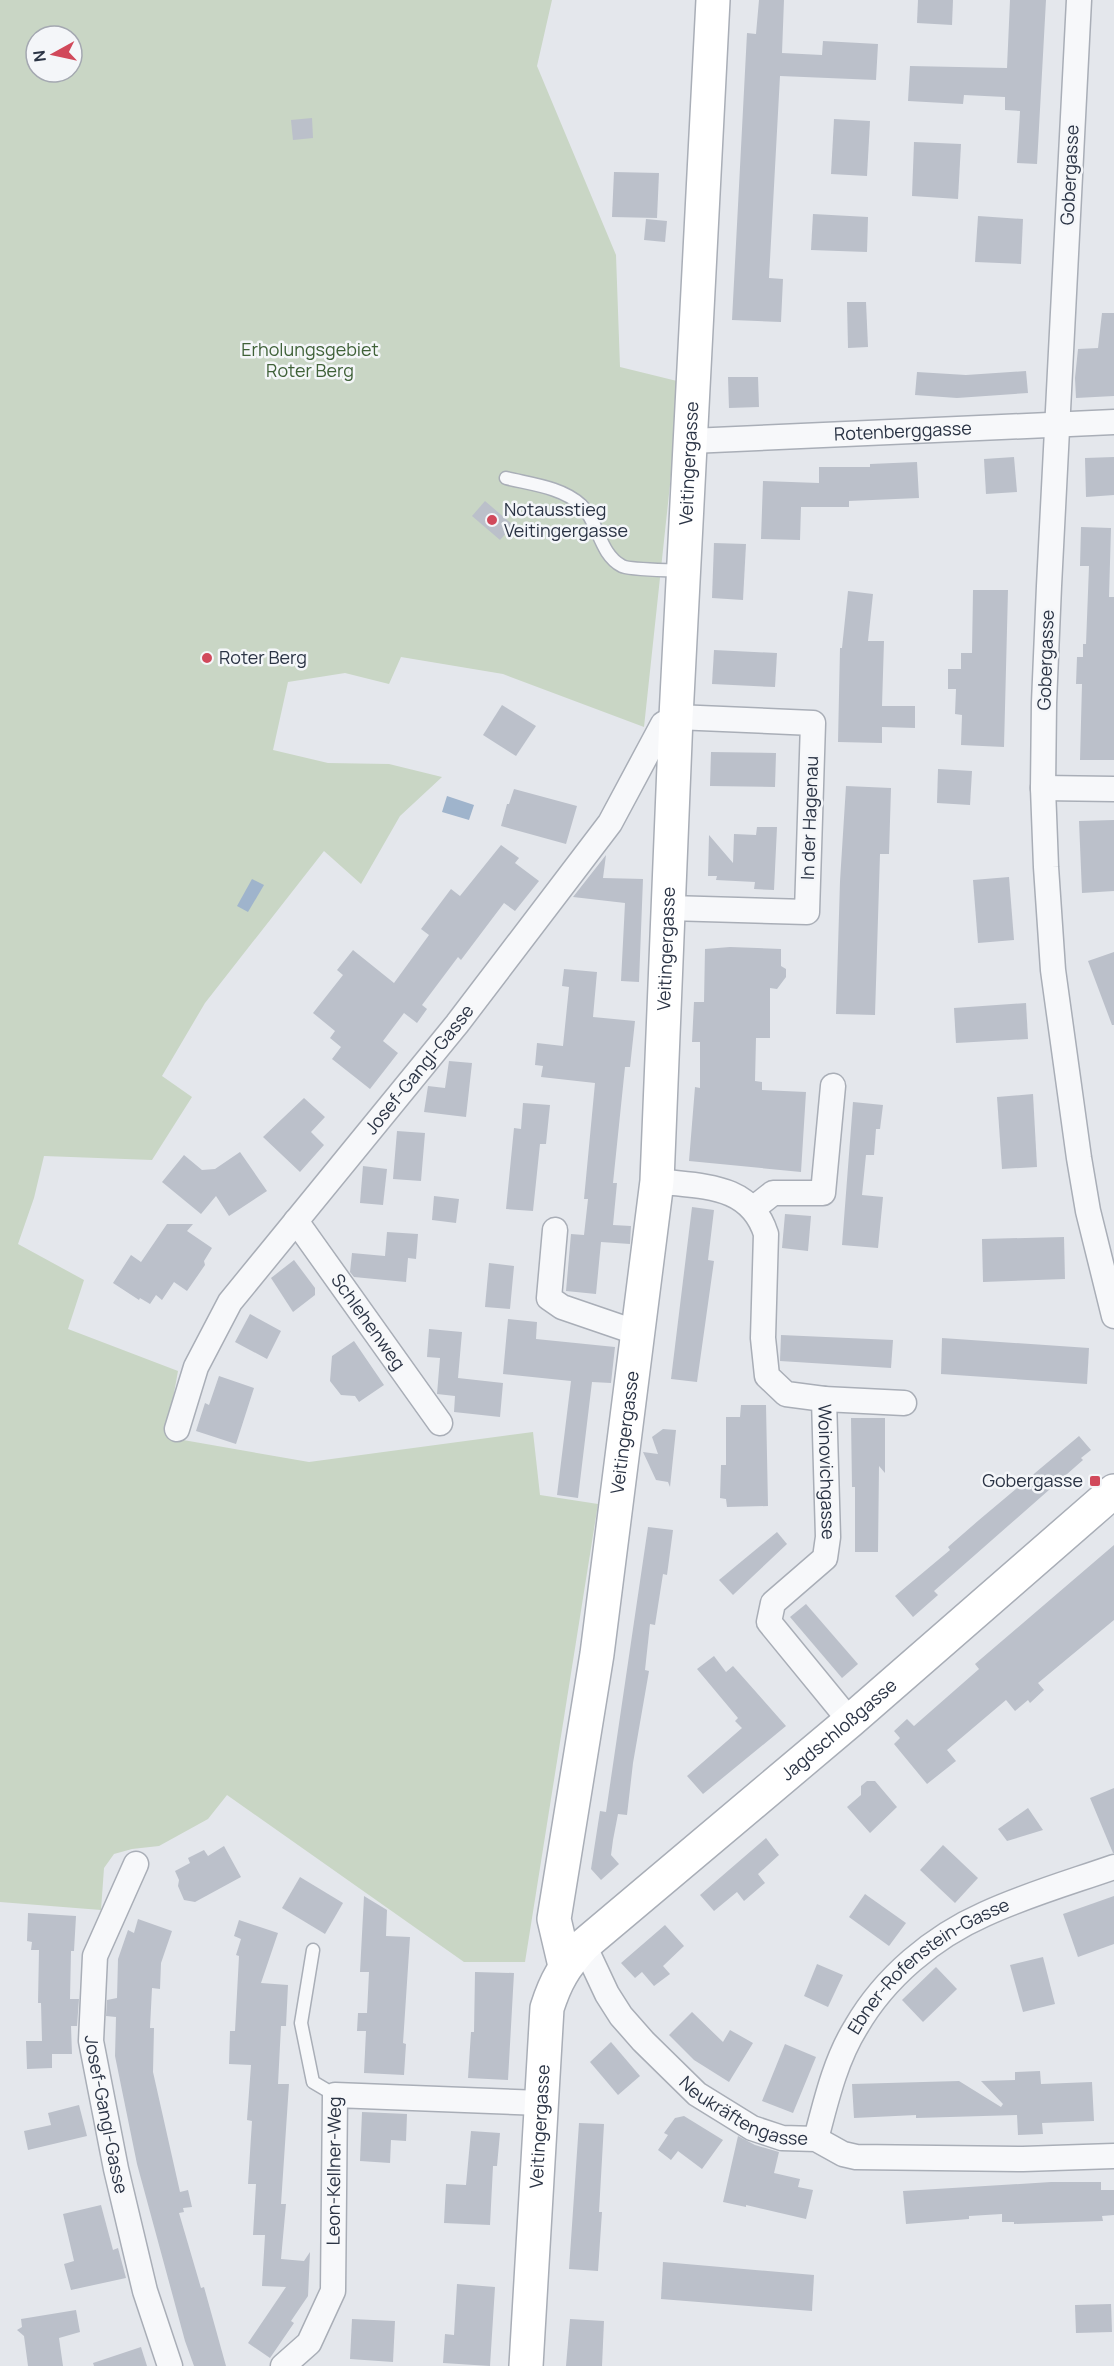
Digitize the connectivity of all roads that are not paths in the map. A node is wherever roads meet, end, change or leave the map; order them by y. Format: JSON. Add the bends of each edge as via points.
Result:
{"nodes":[{"id":1,"x":713,"y":0,"type":"edge"},
{"id":2,"x":1079,"y":0,"type":"edge"},
{"id":3,"x":1114,"y":422,"type":"edge"},
{"id":4,"x":1057,"y":424,"type":"junction"},
{"id":5,"x":691,"y":441,"type":"junction"},
{"id":6,"x":506,"y":478,"type":"dead end"},
{"id":7,"x":684,"y":571,"type":"junction"},
{"id":8,"x":676,"y":717,"type":"junction"},
{"id":9,"x":1044,"y":788,"type":"junction"},
{"id":10,"x":1114,"y":789,"type":"edge"},
{"id":11,"x":669,"y":908,"type":"junction"},
{"id":12,"x":833,"y":1086,"type":"dead end"},
{"id":13,"x":657,"y":1181,"type":"junction"},
{"id":14,"x":754,"y":1208,"type":"junction"},
{"id":15,"x":296,"y":1221,"type":"junction"},
{"id":16,"x":555,"y":1230,"type":"dead end"},
{"id":17,"x":1114,"y":1316,"type":"edge"},
{"id":18,"x":638,"y":1333,"type":"junction"},
{"id":19,"x":824,"y":1399,"type":"junction"},
{"id":20,"x":904,"y":1403,"type":"dead end"},
{"id":21,"x":440,"y":1423,"type":"dead end"},
{"id":22,"x":177,"y":1430,"type":"dead end"},
{"id":23,"x":1114,"y":1491,"type":"edge"},
{"id":24,"x":850,"y":1720,"type":"junction"},
{"id":25,"x":136,"y":1864,"type":"dead end"},
{"id":26,"x":1114,"y":1867,"type":"edge"},
{"id":27,"x":313,"y":1950,"type":"dead end"},
{"id":28,"x":575,"y":1956,"type":"junction"},
{"id":29,"x":335,"y":2095,"type":"junction"},
{"id":30,"x":541,"y":2103,"type":"junction"},
{"id":31,"x":816,"y":2139,"type":"junction"},
{"id":32,"x":1114,"y":2156,"type":"edge"},
{"id":33,"x":170,"y":2366,"type":"edge"},
{"id":34,"x":283,"y":2366,"type":"edge"},
{"id":35,"x":526,"y":2366,"type":"edge"}],
"edges":[{"from":1,"to":5,"type":"street","name":"Veitingergasse"},
{"from":2,"to":4,"type":"street","name":"Gobergasse"},
{"from":3,"to":4,"type":"street","name":"Rotenberggasse"},
{"from":4,"to":5,"type":"street","name":"Rotenberggasse"},
{"from":4,"to":9,"type":"street","name":"Gobergasse","via":[[1044,703]]},
{"from":5,"to":7,"type":"street","name":"Veitingergasse"},
{"from":6,"to":7,"type":"lane","via":[[559,491],[580,504],[607,552],[623,567]]},
{"from":7,"to":8,"type":"street","name":"Veitingergasse"},
{"from":8,"to":11,"type":"street","name":"Veitingergasse"},
{"from":8,"to":11,"type":"street","name":"In der Hagenau","via":[[813,723],[807,912]]},
{"from":8,"to":15,"type":"street","name":"Josef-Gangl-Gasse","via":[[663,724],[610,823],[457,1024]]},
{"from":9,"to":10,"type":"street"},
{"from":9,"to":17,"type":"street","name":"Gobergasse","via":[[1053,970],[1078,1158]]},
{"from":11,"to":13,"type":"street","name":"Veitingergasse"},
{"from":12,"to":14,"type":"street","via":[[823,1193],[772,1193]]},
{"from":13,"to":14,"type":"street","via":[[722,1190]]},
{"from":13,"to":18,"type":"street","name":"Veitingergasse"},
{"from":14,"to":19,"type":"street","name":"Woinovichgasse","via":[[766,1234],[763,1338],[767,1376],[786,1394]]},
{"from":15,"to":21,"type":"street","name":"Schlehenweg"},
{"from":15,"to":22,"type":"street","name":"Josef-Gangl-Gasse","via":[[230,1302],[196,1367]]},
{"from":16,"to":18,"type":"street","via":[[549,1298],[562,1307]]},
{"from":18,"to":28,"type":"street","name":"Veitingergasse","via":[[597,1654],[554,1919]]},
{"from":19,"to":20,"type":"street"},
{"from":19,"to":24,"type":"street","name":"Woinovichgasse","via":[[828,1537],[825,1558],[773,1603],[769,1622]]},
{"from":23,"to":24,"type":"street","name":"Jagdschloßgasse"},
{"from":24,"to":28,"type":"street","name":"Jagdschloßgasse"},
{"from":25,"to":33,"type":"street","name":"Josef-Gangl-Gasse","via":[[95,1956],[91,2041],[142,2280]]},
{"from":26,"to":31,"type":"street","name":"Ebner-Rofenstein-Gasse","via":[[985,1913],[941,1936],[908,1964],[855,2028],[832,2079]]},
{"from":27,"to":29,"type":"lane","via":[[301,2023],[313,2082]]},
{"from":28,"to":30,"type":"street","name":"Veitingergasse","via":[[555,1984],[547,2008]]},
{"from":28,"to":31,"type":"street","name":"Neukräftengasse","via":[[642,2041],[697,2094],[752,2128],[782,2138]]},
{"from":29,"to":30,"type":"street","name":"Leon-Kellner-Weg"},
{"from":29,"to":34,"type":"street","name":"Leon-Kellner-Weg","via":[[333,2291],[309,2343]]},
{"from":30,"to":35,"type":"street","name":"Veitingergasse"},
{"from":31,"to":32,"type":"street","name":"Neukräftengasse","via":[[856,2157]]}]}
